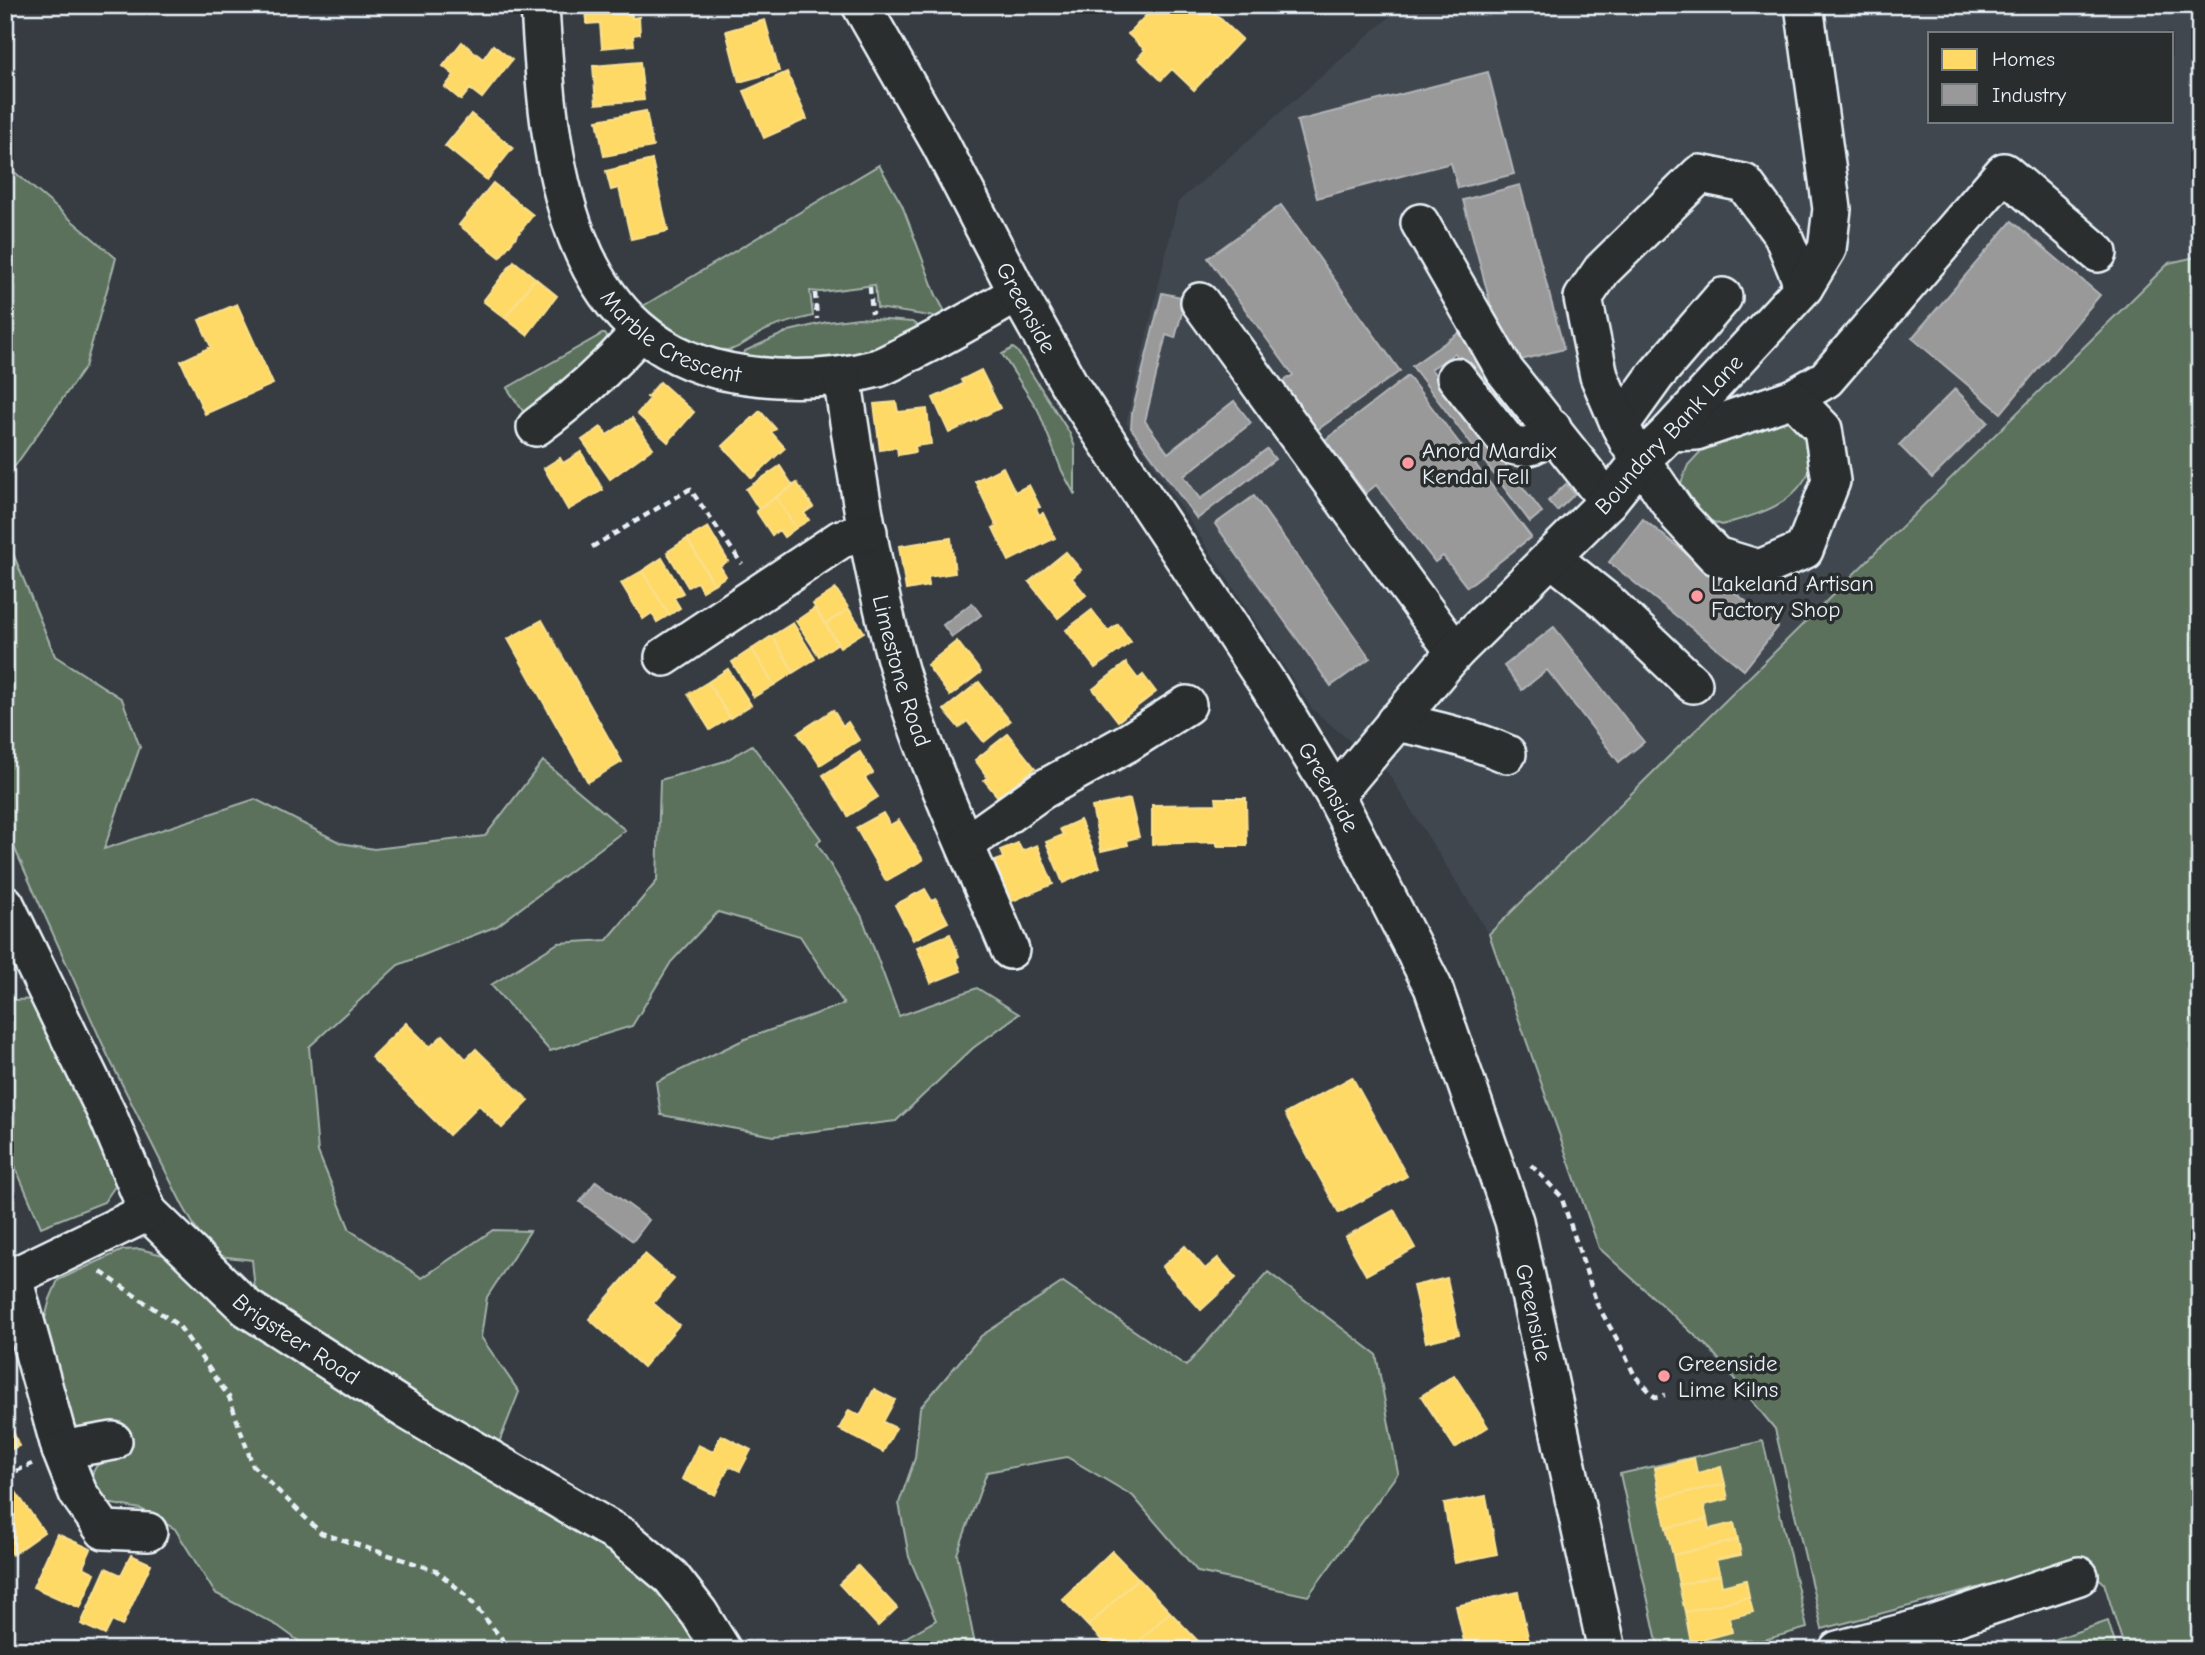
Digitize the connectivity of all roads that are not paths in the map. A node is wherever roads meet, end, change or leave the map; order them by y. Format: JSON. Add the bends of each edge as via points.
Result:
{"nodes":[{"id":1,"x":540,"y":5,"type":"edge"},
{"id":2,"x":861,"y":5,"type":"edge"},
{"id":3,"x":1804,"y":5,"type":"edge"},
{"id":4,"x":1420,"y":223,"type":"dead end"},
{"id":5,"x":2098,"y":253,"type":"dead end"},
{"id":6,"x":1804,"y":287,"type":"junction"},
{"id":7,"x":1018,"y":293,"type":"junction"},
{"id":8,"x":1723,"y":297,"type":"dead end"},
{"id":9,"x":1200,"y":302,"type":"dead end"},
{"id":10,"x":640,"y":332,"type":"junction"},
{"id":11,"x":842,"y":376,"type":"junction"},
{"id":12,"x":1456,"y":377,"type":"dead end"},
{"id":13,"x":1794,"y":398,"type":"junction"},
{"id":14,"x":1620,"y":425,"type":"junction"},
{"id":15,"x":536,"y":427,"type":"dead end"},
{"id":16,"x":1552,"y":428,"type":"junction"},
{"id":17,"x":1670,"y":432,"type":"junction"},
{"id":18,"x":1641,"y":460,"type":"junction"},
{"id":19,"x":1608,"y":501,"type":"junction"},
{"id":20,"x":868,"y":532,"type":"junction"},
{"id":21,"x":1552,"y":558,"type":"junction"},
{"id":22,"x":1455,"y":652,"type":"junction"},
{"id":23,"x":664,"y":657,"type":"dead end"},
{"id":24,"x":1693,"y":684,"type":"dead end"},
{"id":25,"x":1186,"y":705,"type":"dead end"},
{"id":26,"x":1395,"y":722,"type":"junction"},
{"id":27,"x":1507,"y":754,"type":"dead end"},
{"id":28,"x":1335,"y":794,"type":"junction"},
{"id":29,"x":966,"y":844,"type":"junction"},
{"id":30,"x":5,"y":904,"type":"edge"},
{"id":31,"x":1010,"y":950,"type":"dead end"},
{"id":32,"x":148,"y":1212,"type":"junction"},
{"id":33,"x":9,"y":1280,"type":"edge"},
{"id":34,"x":113,"y":1441,"type":"dead end"},
{"id":35,"x":61,"y":1450,"type":"junction"},
{"id":36,"x":148,"y":1532,"type":"dead end"},
{"id":37,"x":2079,"y":1576,"type":"dead end"},
{"id":38,"x":722,"y":1650,"type":"edge"},
{"id":39,"x":1607,"y":1650,"type":"edge"},
{"id":40,"x":1838,"y":1650,"type":"edge"}],
"edges":[{"from":1,"to":10,"type":"street","name":"Marble Crescent","via":[[552,133],[576,238],[597,281]]},
{"from":2,"to":7,"type":"street","name":"Greenside"},
{"from":3,"to":6,"type":"street","name":"Boundary Bank Lane","via":[[1832,209],[1827,249]]},
{"from":4,"to":16,"type":"street","via":[[1505,371]]},
{"from":5,"to":13,"type":"street","via":[[2004,172],[1826,379]]},
{"from":6,"to":14,"type":"street","via":[[1783,236],[1744,183],[1700,174],[1602,270],[1583,298],[1599,376]]},
{"from":6,"to":17,"type":"street","name":"Boundary Bank Lane"},
{"from":7,"to":11,"type":"street","name":"Marble Crescent","via":[[881,367]]},
{"from":7,"to":28,"type":"street","name":"Greenside","via":[[1069,384]]},
{"from":8,"to":14,"type":"street","via":[[1656,374]]},
{"from":9,"to":22,"type":"street"},
{"from":10,"to":11,"type":"street","name":"Marble Crescent","via":[[685,360],[729,373],[801,379]]},
{"from":10,"to":15,"type":"street","via":[[576,397]]},
{"from":11,"to":20,"type":"street","name":"Limestone Road"},
{"from":12,"to":16,"type":"street","via":[[1509,444],[1530,447]]},
{"from":13,"to":17,"type":"street","via":[[1696,430]]},
{"from":13,"to":18,"type":"street","via":[[1823,429],[1830,481],[1804,550],[1759,569],[1716,556],[1675,512]]},
{"from":14,"to":18,"type":"street"},
{"from":16,"to":19,"type":"street"},
{"from":17,"to":18,"type":"street","name":"Boundary Bank Lane"},
{"from":18,"to":19,"type":"street","name":"Boundary Bank Lane"},
{"from":19,"to":21,"type":"street","name":"Boundary Bank Lane"},
{"from":20,"to":23,"type":"street","via":[[841,539]]},
{"from":20,"to":29,"type":"street","name":"Limestone Road","via":[[900,674]]},
{"from":21,"to":22,"type":"street","name":"Boundary Bank Lane"},
{"from":21,"to":24,"type":"street","via":[[1606,601]]},
{"from":22,"to":26,"type":"street","name":"Boundary Bank Lane"},
{"from":25,"to":29,"type":"street","via":[[1042,790]]},
{"from":26,"to":27,"type":"street","via":[[1431,728]]},
{"from":26,"to":28,"type":"street","name":"Boundary Bank Lane"},
{"from":28,"to":39,"type":"street","name":"Greenside","via":[[1433,987],[1514,1221]]},
{"from":29,"to":31,"type":"street","name":"Limestone Road"},
{"from":30,"to":32,"type":"street","name":"Brigsteer Road","via":[[108,1116]]},
{"from":32,"to":33,"type":"street"},
{"from":32,"to":38,"type":"street","name":"Brigsteer Road","via":[[247,1308],[408,1411],[624,1536],[671,1577]]},
{"from":33,"to":35,"type":"street"},
{"from":34,"to":35,"type":"street"},
{"from":35,"to":36,"type":"street","via":[[78,1493],[104,1530]]},
{"from":37,"to":40,"type":"street","via":[[1929,1626]]}]}
